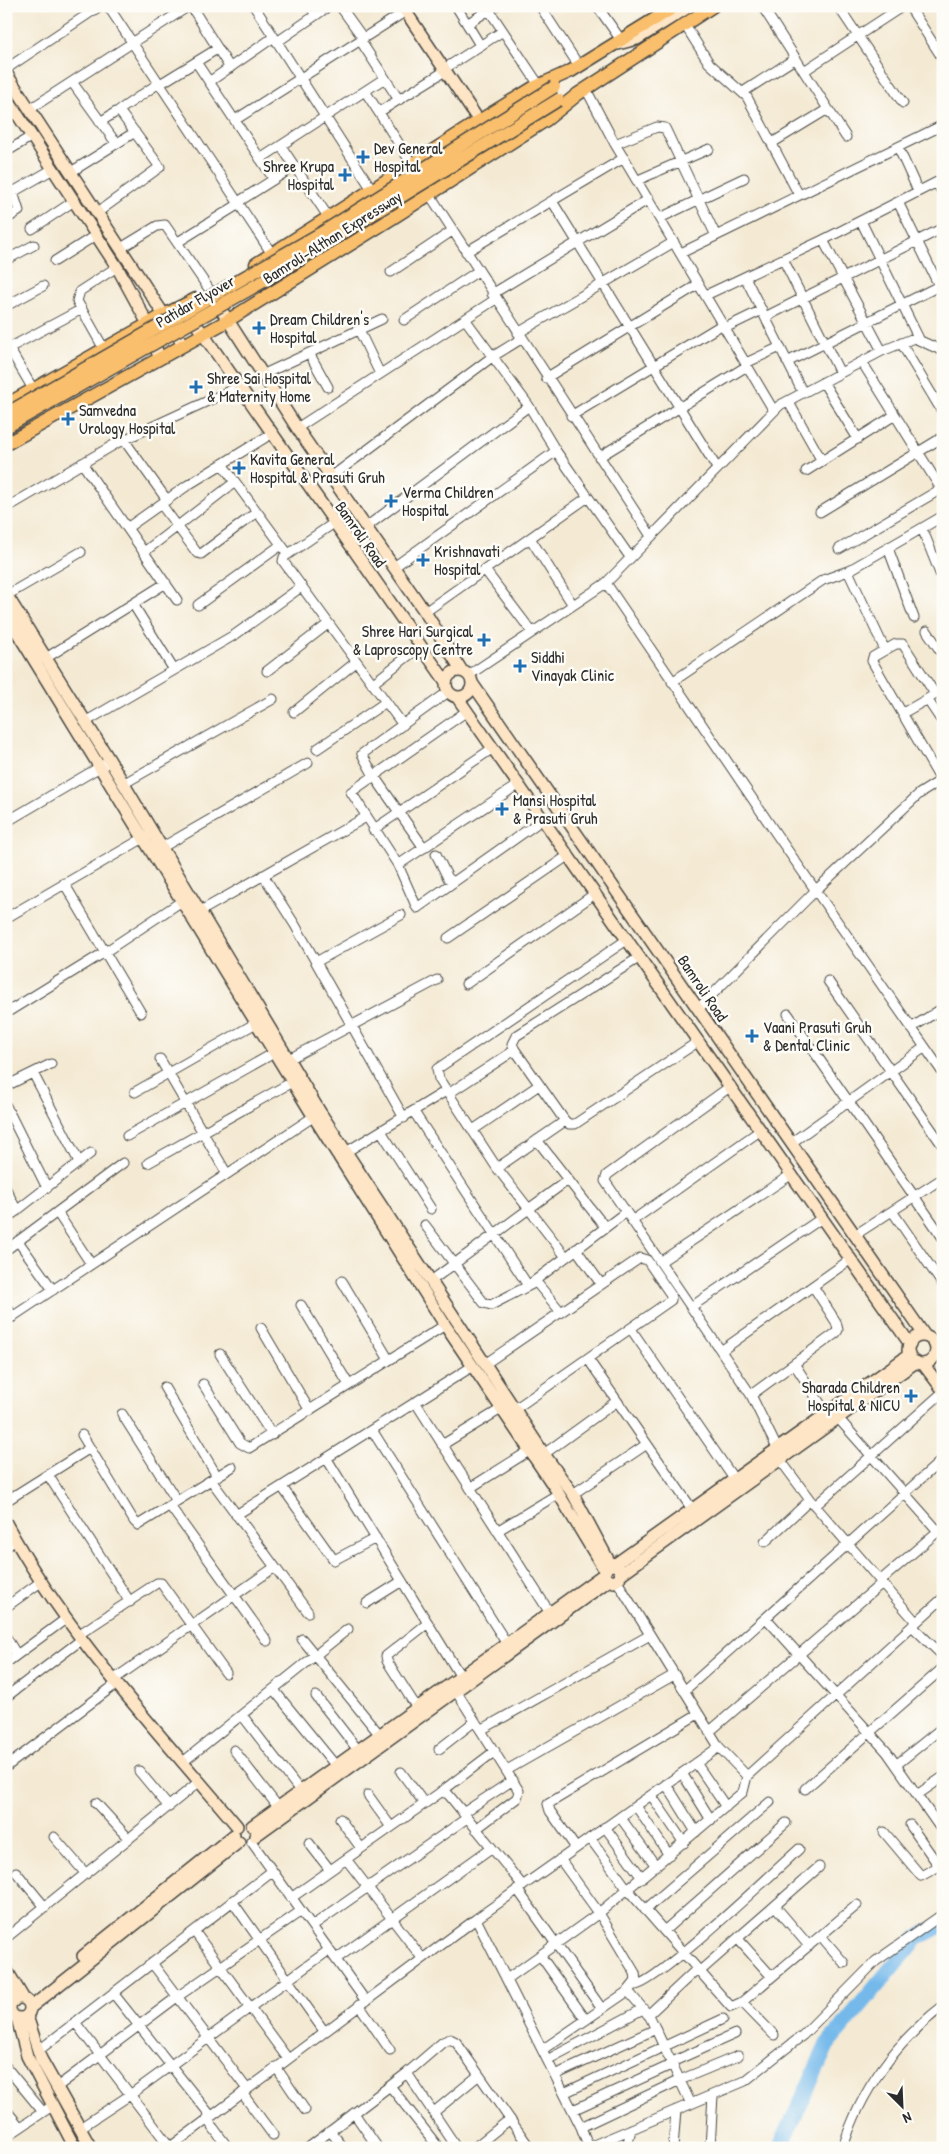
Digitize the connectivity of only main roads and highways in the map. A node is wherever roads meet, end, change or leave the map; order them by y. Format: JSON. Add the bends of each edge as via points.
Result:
{"nodes":[{"id":1,"x":676,"y":6,"type":"edge"},
{"id":2,"x":713,"y":6,"type":"edge"},
{"id":3,"x":575,"y":68,"type":"junction"},
{"id":4,"x":582,"y":91,"type":"junction"},
{"id":5,"x":6,"y":404,"type":"edge"},
{"id":6,"x":6,"y":414,"type":"edge"},
{"id":7,"x":6,"y":427,"type":"edge"},
{"id":8,"x":6,"y":444,"type":"edge"}],
"edges":[{"from":1,"to":3,"type":"main road"},
{"from":2,"to":4,"type":"main road","name":"Bamroli-Althan Expressway"},
{"from":3,"to":5,"type":"main road","name":"Bamroli-Althan Expressway","via":[[539,85],[478,122],[211,292],[164,314]]},
{"from":3,"to":6,"type":"main road","name":"Patidar Flyover","bridge":true,"via":[[554,87],[320,234]]},
{"from":4,"to":7,"type":"main road","name":"Patidar Flyover","bridge":true,"via":[[558,100],[262,282]]},
{"from":4,"to":8,"type":"main road","name":"Bamroli-Althan Expressway","via":[[546,120],[430,195],[227,320]]}]}
